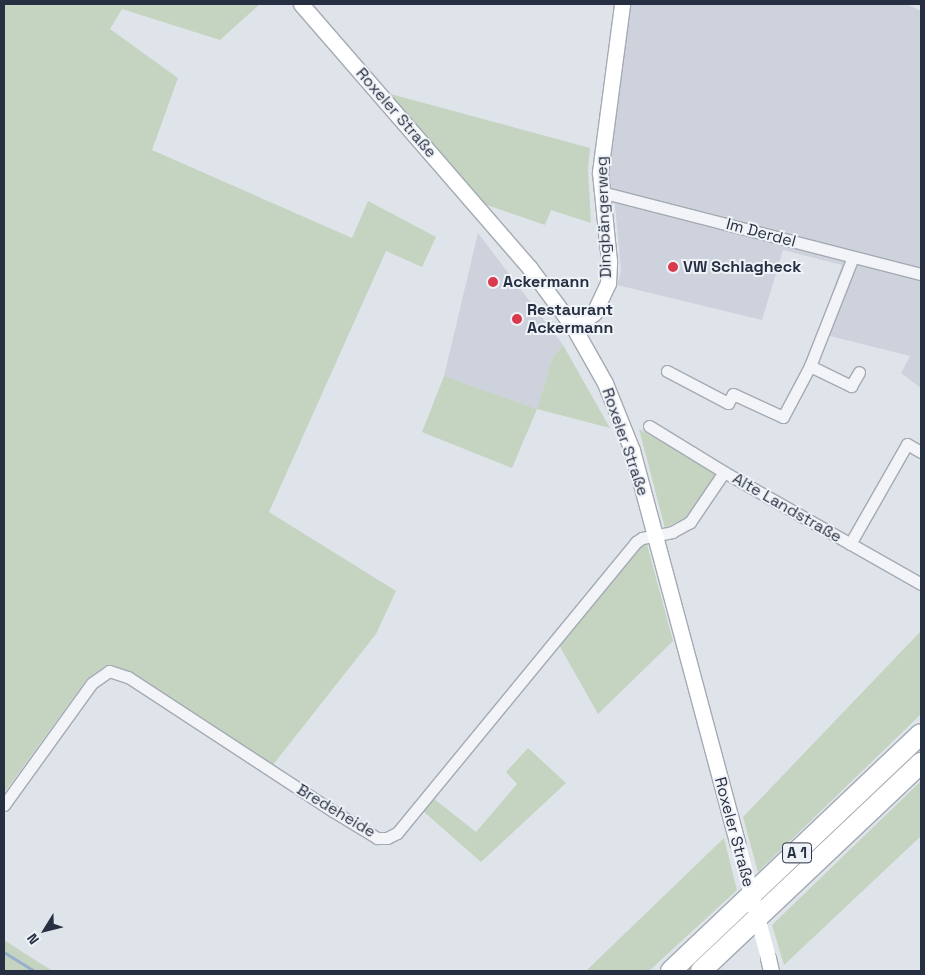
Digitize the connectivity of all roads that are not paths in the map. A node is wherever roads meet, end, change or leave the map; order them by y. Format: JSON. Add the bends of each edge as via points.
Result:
{"nodes":[{"id":1,"x":301,"y":4,"type":"edge"},
{"id":2,"x":622,"y":4,"type":"edge"},
{"id":3,"x":601,"y":192,"type":"junction"},
{"id":4,"x":853,"y":257,"type":"junction"},
{"id":5,"x":921,"y":274,"type":"edge"},
{"id":6,"x":574,"y":328,"type":"junction"},
{"id":7,"x":810,"y":366,"type":"junction"},
{"id":8,"x":667,"y":371,"type":"dead end"},
{"id":9,"x":859,"y":372,"type":"dead end"},
{"id":10,"x":649,"y":426,"type":"dead end"},
{"id":11,"x":921,"y":452,"type":"edge"},
{"id":12,"x":724,"y":472,"type":"junction"},
{"id":13,"x":656,"y":535,"type":"junction"},
{"id":14,"x":850,"y":544,"type":"junction"},
{"id":15,"x":921,"y":584,"type":"edge"},
{"id":16,"x":921,"y":734,"type":"edge"},
{"id":17,"x":921,"y":762,"type":"edge"},
{"id":18,"x":4,"y":805,"type":"edge"},
{"id":19,"x":769,"y":965,"type":"edge"},
{"id":20,"x":671,"y":971,"type":"edge"},
{"id":21,"x":701,"y":971,"type":"edge"}],
"edges":[{"from":1,"to":6,"type":"main road","name":"Roxeler Straße","via":[[498,231]]},
{"from":2,"to":3,"type":"main road","name":"Dingbängerweg","via":[[602,144]]},
{"from":3,"to":4,"type":"street","name":"Im Derdel"},
{"from":3,"to":6,"type":"main road","name":"Dingbängerweg","via":[[609,261],[608,282],[594,314]]},
{"from":4,"to":5,"type":"street","name":"Im Derdel"},
{"from":4,"to":7,"type":"street"},
{"from":6,"to":13,"type":"main road","name":"Roxeler Straße","via":[[605,382],[619,416]]},
{"from":7,"to":8,"type":"street","via":[[783,417],[733,394],[728,403]]},
{"from":7,"to":9,"type":"street","via":[[851,386]]},
{"from":10,"to":12,"type":"street","name":"Alte Landstraße"},
{"from":11,"to":14,"type":"street","name":"Alte Landstraße","via":[[907,444]]},
{"from":12,"to":13,"type":"street","name":"Alte Landstraße","via":[[690,522],[672,532]]},
{"from":12,"to":14,"type":"street","name":"Alte Landstraße"},
{"from":13,"to":18,"type":"street","name":"Bredeheide","via":[[636,542],[397,834],[377,838],[128,677],[109,671],[92,683]]},
{"from":13,"to":19,"type":"main road","name":"Roxeler Straße","bridge":true},
{"from":14,"to":15,"type":"street","name":"Alte Landstraße"},
{"from":16,"to":20,"type":"highway","number":"A 1"},
{"from":17,"to":21,"type":"highway","number":"A 1"}]}
